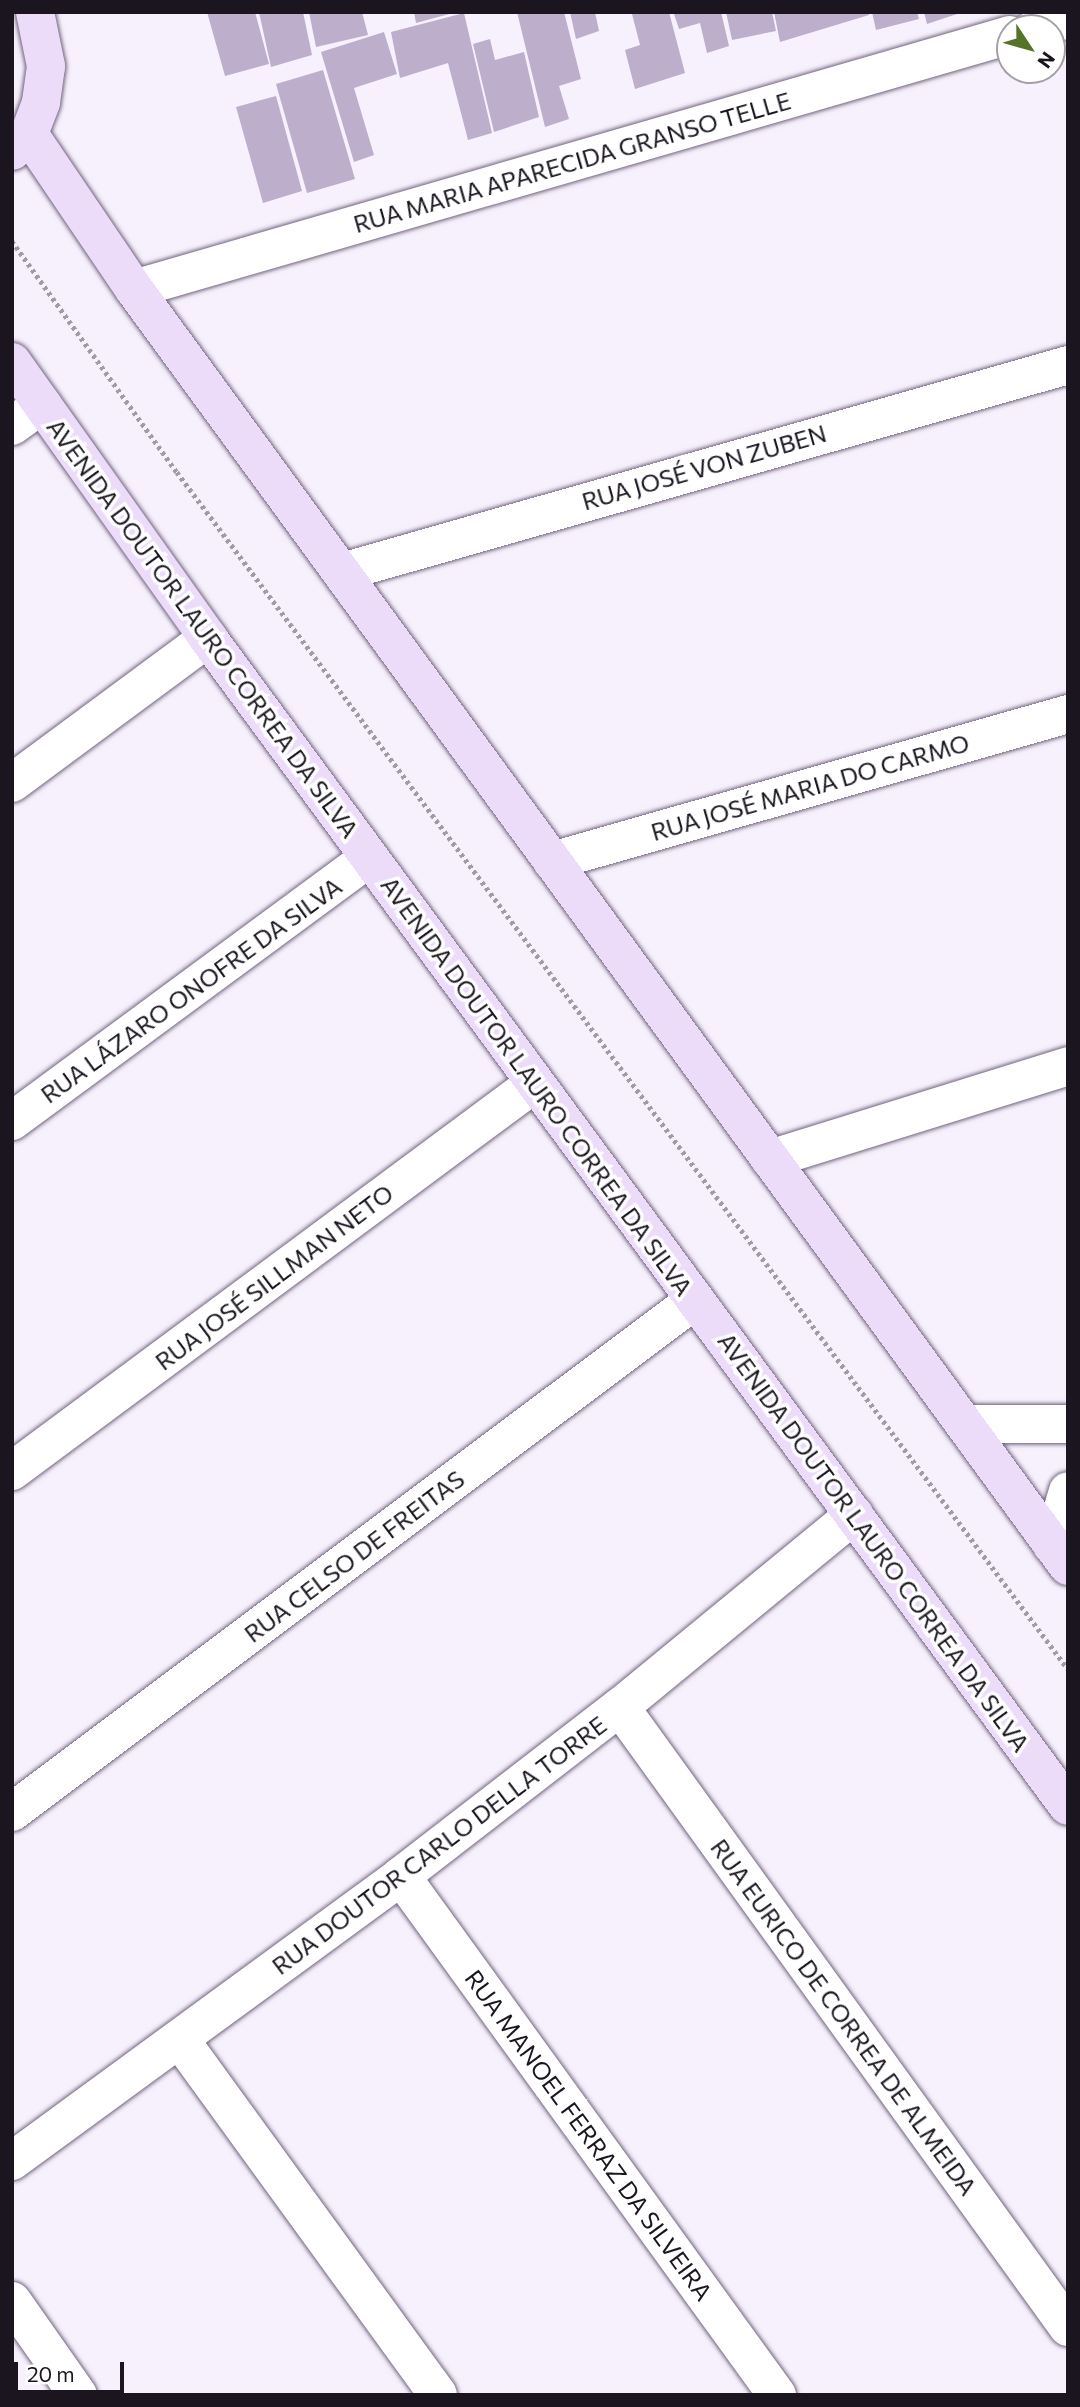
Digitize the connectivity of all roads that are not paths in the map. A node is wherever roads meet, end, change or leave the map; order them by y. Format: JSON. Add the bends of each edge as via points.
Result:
{"nodes":[{"id":1,"x":35,"y":12,"type":"edge"},
{"id":2,"x":996,"y":39,"type":"edge"},
{"id":3,"x":21,"y":143,"type":"edge"},
{"id":4,"x":134,"y":289,"type":"junction"},
{"id":5,"x":12,"y":362,"type":"edge"},
{"id":6,"x":1068,"y":365,"type":"edge"},
{"id":7,"x":27,"y":415,"type":"edge"},
{"id":8,"x":341,"y":572,"type":"junction"},
{"id":9,"x":208,"y":638,"type":"junction"},
{"id":10,"x":1068,"y":714,"type":"edge"},
{"id":11,"x":12,"y":783,"type":"edge"},
{"id":12,"x":369,"y":858,"type":"junction"},
{"id":13,"x":552,"y":861,"type":"junction"},
{"id":14,"x":1068,"y":1066,"type":"edge"},
{"id":15,"x":535,"y":1083,"type":"junction"},
{"id":16,"x":12,"y":1121,"type":"edge"},
{"id":17,"x":771,"y":1159,"type":"junction"},
{"id":18,"x":695,"y":1300,"type":"junction"},
{"id":19,"x":965,"y":1424,"type":"junction"},
{"id":20,"x":1068,"y":1424,"type":"edge"},
{"id":21,"x":12,"y":1471,"type":"edge"},
{"id":22,"x":1068,"y":1491,"type":"edge"},
{"id":23,"x":854,"y":1515,"type":"junction"},
{"id":24,"x":1060,"y":1555,"type":"edge"},
{"id":25,"x":620,"y":1707,"type":"junction"},
{"id":26,"x":1068,"y":1806,"type":"edge"},
{"id":27,"x":12,"y":1812,"type":"edge"},
{"id":28,"x":401,"y":1876,"type":"junction"},
{"id":29,"x":181,"y":2041,"type":"junction"},
{"id":30,"x":12,"y":2161,"type":"edge"},
{"id":31,"x":12,"y":2301,"type":"edge"},
{"id":32,"x":1068,"y":2327,"type":"edge"},
{"id":33,"x":78,"y":2395,"type":"edge"},
{"id":34,"x":438,"y":2395,"type":"edge"},
{"id":35,"x":777,"y":2395,"type":"edge"}],
"edges":[{"from":1,"to":3,"type":"main road","via":[[46,66],[41,102]]},
{"from":2,"to":4,"type":"street","name":"RUA MARIA APARECIDA GRANSO TELLE"},
{"from":3,"to":4,"type":"main road"},
{"from":4,"to":8,"type":"main road"},
{"from":5,"to":7,"type":"main road","name":"AVENIDA DOUTOR LAURO CORREA DA SILVA"},
{"from":6,"to":8,"type":"street","name":"RUA JOSÉ VON ZUBEN"},
{"from":7,"to":9,"type":"main road","name":"AVENIDA DOUTOR LAURO CORREA DA SILVA"},
{"from":8,"to":13,"type":"main road"},
{"from":9,"to":11,"type":"street"},
{"from":9,"to":12,"type":"main road","name":"AVENIDA DOUTOR LAURO CORREA DA SILVA"},
{"from":10,"to":13,"type":"street","name":"RUA JOSÉ MARIA DO CARMO"},
{"from":12,"to":15,"type":"main road","name":"AVENIDA DOUTOR LAURO CORREA DA SILVA"},
{"from":12,"to":16,"type":"street","name":"RUA LÁZARO ONOFRE DA SILVA"},
{"from":13,"to":17,"type":"main road"},
{"from":14,"to":17,"type":"street"},
{"from":15,"to":18,"type":"main road","name":"AVENIDA DOUTOR LAURO CORREA DA SILVA"},
{"from":15,"to":21,"type":"street","name":"RUA JOSÉ SILLMAN NETO"},
{"from":17,"to":19,"type":"main road"},
{"from":18,"to":23,"type":"main road","name":"AVENIDA DOUTOR LAURO CORREA DA SILVA"},
{"from":18,"to":27,"type":"street","name":"RUA CELSO DE FREITAS"},
{"from":19,"to":20,"type":"street"},
{"from":19,"to":24,"type":"main road"},
{"from":22,"to":24,"type":"street"},
{"from":23,"to":25,"type":"street","name":"RUA DOUTOR CARLO DELLA TORRE"},
{"from":23,"to":26,"type":"main road","name":"AVENIDA DOUTOR LAURO CORREA DA SILVA"},
{"from":25,"to":28,"type":"street","name":"RUA DOUTOR CARLO DELLA TORRE"},
{"from":25,"to":32,"type":"street","name":"RUA EURICO DE CORREA DE ALMEIDA"},
{"from":28,"to":29,"type":"street","name":"RUA DOUTOR CARLO DELLA TORRE"},
{"from":28,"to":35,"type":"street","name":"RUA MANOEL FERRAZ DA SILVEIRA"},
{"from":29,"to":30,"type":"street","name":"RUA DOUTOR CARLO DELLA TORRE"},
{"from":29,"to":34,"type":"street"},
{"from":31,"to":33,"type":"street"}]}
